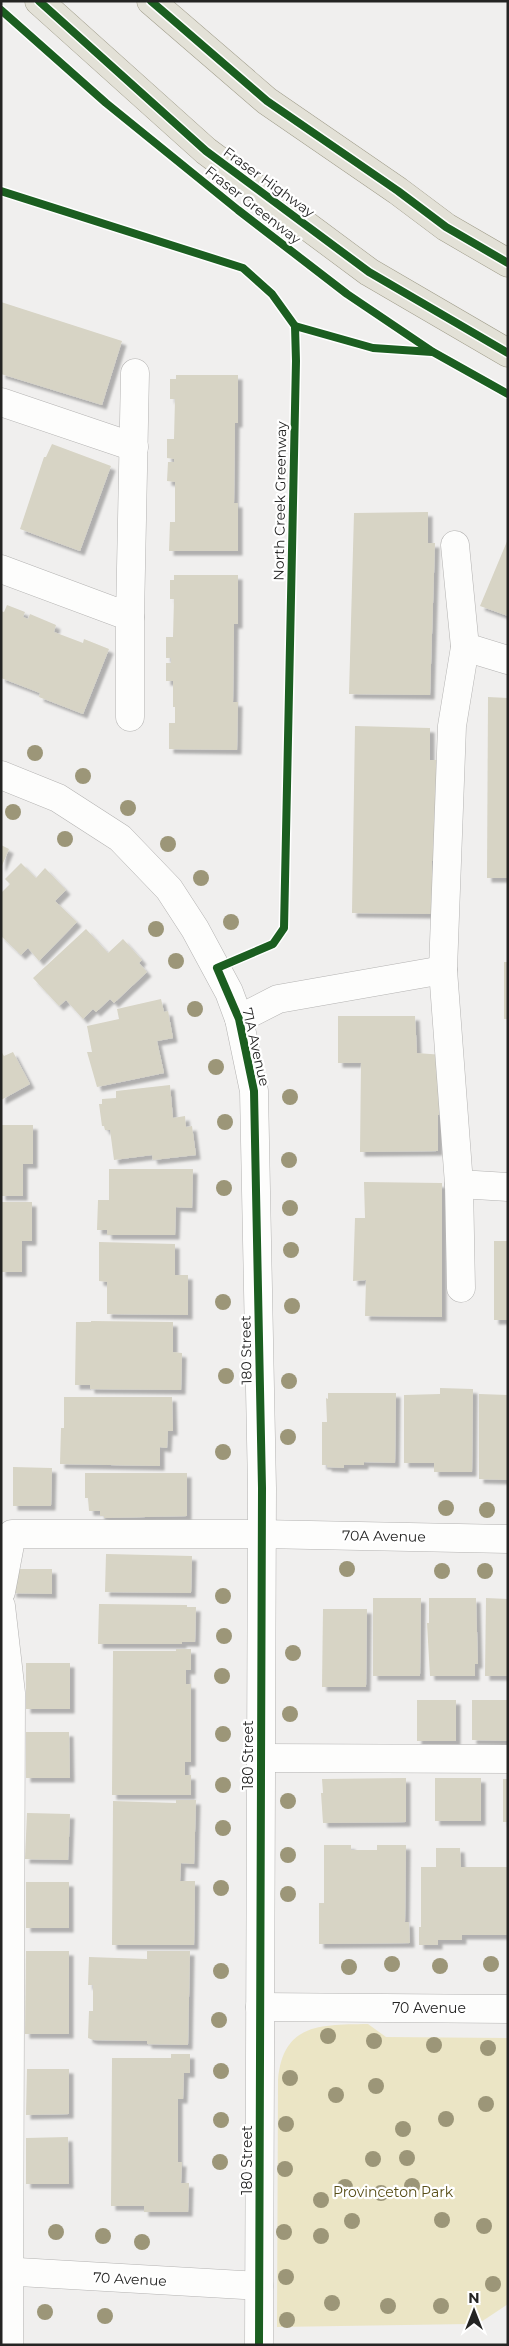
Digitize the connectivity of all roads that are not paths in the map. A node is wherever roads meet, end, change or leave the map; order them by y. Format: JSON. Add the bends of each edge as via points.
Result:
{"nodes":[{"id":1,"x":39,"y":1,"type":"edge"},
{"id":2,"x":152,"y":1,"type":"edge"},
{"id":3,"x":508,"y":263,"type":"edge"},
{"id":4,"x":508,"y":353,"type":"edge"},
{"id":5,"x":136,"y":373,"type":"dead end"},
{"id":6,"x":1,"y":402,"type":"edge"},
{"id":7,"x":134,"y":447,"type":"junction"},
{"id":8,"x":455,"y":545,"type":"dead end"},
{"id":9,"x":1,"y":569,"type":"edge"},
{"id":10,"x":130,"y":618,"type":"junction"},
{"id":11,"x":465,"y":647,"type":"junction"},
{"id":12,"x":508,"y":660,"type":"edge"},
{"id":13,"x":130,"y":717,"type":"dead end"},
{"id":14,"x":1,"y":775,"type":"edge"},
{"id":15,"x":444,"y":970,"type":"junction"},
{"id":16,"x":239,"y":1019,"type":"junction"},
{"id":17,"x":254,"y":1165,"type":"joint"},
{"id":18,"x":459,"y":1184,"type":"junction"},
{"id":19,"x":508,"y":1187,"type":"edge"},
{"id":20,"x":461,"y":1288,"type":"dead end"},
{"id":21,"x":261,"y":1534,"type":"junction"},
{"id":22,"x":508,"y":1539,"type":"edge"},
{"id":23,"x":1,"y":1592,"type":"edge"},
{"id":24,"x":1,"y":1606,"type":"edge"},
{"id":25,"x":261,"y":1758,"type":"junction"},
{"id":26,"x":508,"y":1759,"type":"edge"},
{"id":27,"x":260,"y":2007,"type":"junction"},
{"id":28,"x":508,"y":2009,"type":"edge"},
{"id":29,"x":5,"y":2272,"type":"edge"},
{"id":30,"x":259,"y":2286,"type":"junction"},
{"id":31,"x":9,"y":2345,"type":"edge"},
{"id":32,"x":259,"y":2345,"type":"edge"}],
"edges":[{"from":1,"to":4,"type":"main road","name":"Fraser Highway","via":[[206,151],[369,272]]},
{"from":2,"to":3,"type":"main road","via":[[267,101],[446,228]]},
{"from":5,"to":7,"type":"street"},
{"from":6,"to":7,"type":"street"},
{"from":7,"to":10,"type":"street"},
{"from":8,"to":11,"type":"street"},
{"from":9,"to":10,"type":"street"},
{"from":10,"to":13,"type":"street"},
{"from":11,"to":12,"type":"street"},
{"from":11,"to":15,"type":"street","via":[[452,726]]},
{"from":14,"to":16,"type":"street","name":"71A Avenue","via":[[58,798],[120,838],[169,889],[217,968]]},
{"from":15,"to":16,"type":"street","via":[[278,999]]},
{"from":15,"to":18,"type":"street"},
{"from":16,"to":17,"type":"street","name":"71A Avenue","via":[[254,1091]]},
{"from":17,"to":21,"type":"street","name":"180 Street"},
{"from":18,"to":19,"type":"street"},
{"from":18,"to":20,"type":"street"},
{"from":21,"to":22,"type":"street","name":"70A Avenue"},
{"from":21,"to":23,"type":"street","name":"70A Avenue","via":[[12,1534]]},
{"from":21,"to":25,"type":"street","name":"180 Street"},
{"from":24,"to":29,"type":"street","via":[[11,1693]]},
{"from":25,"to":26,"type":"street"},
{"from":25,"to":27,"type":"street","name":"180 Street"},
{"from":27,"to":28,"type":"street","name":"70 Avenue"},
{"from":27,"to":30,"type":"street","name":"180 Street"},
{"from":29,"to":30,"type":"street","name":"70 Avenue"},
{"from":29,"to":31,"type":"street"},
{"from":30,"to":32,"type":"street","name":"180 Street"}]}
